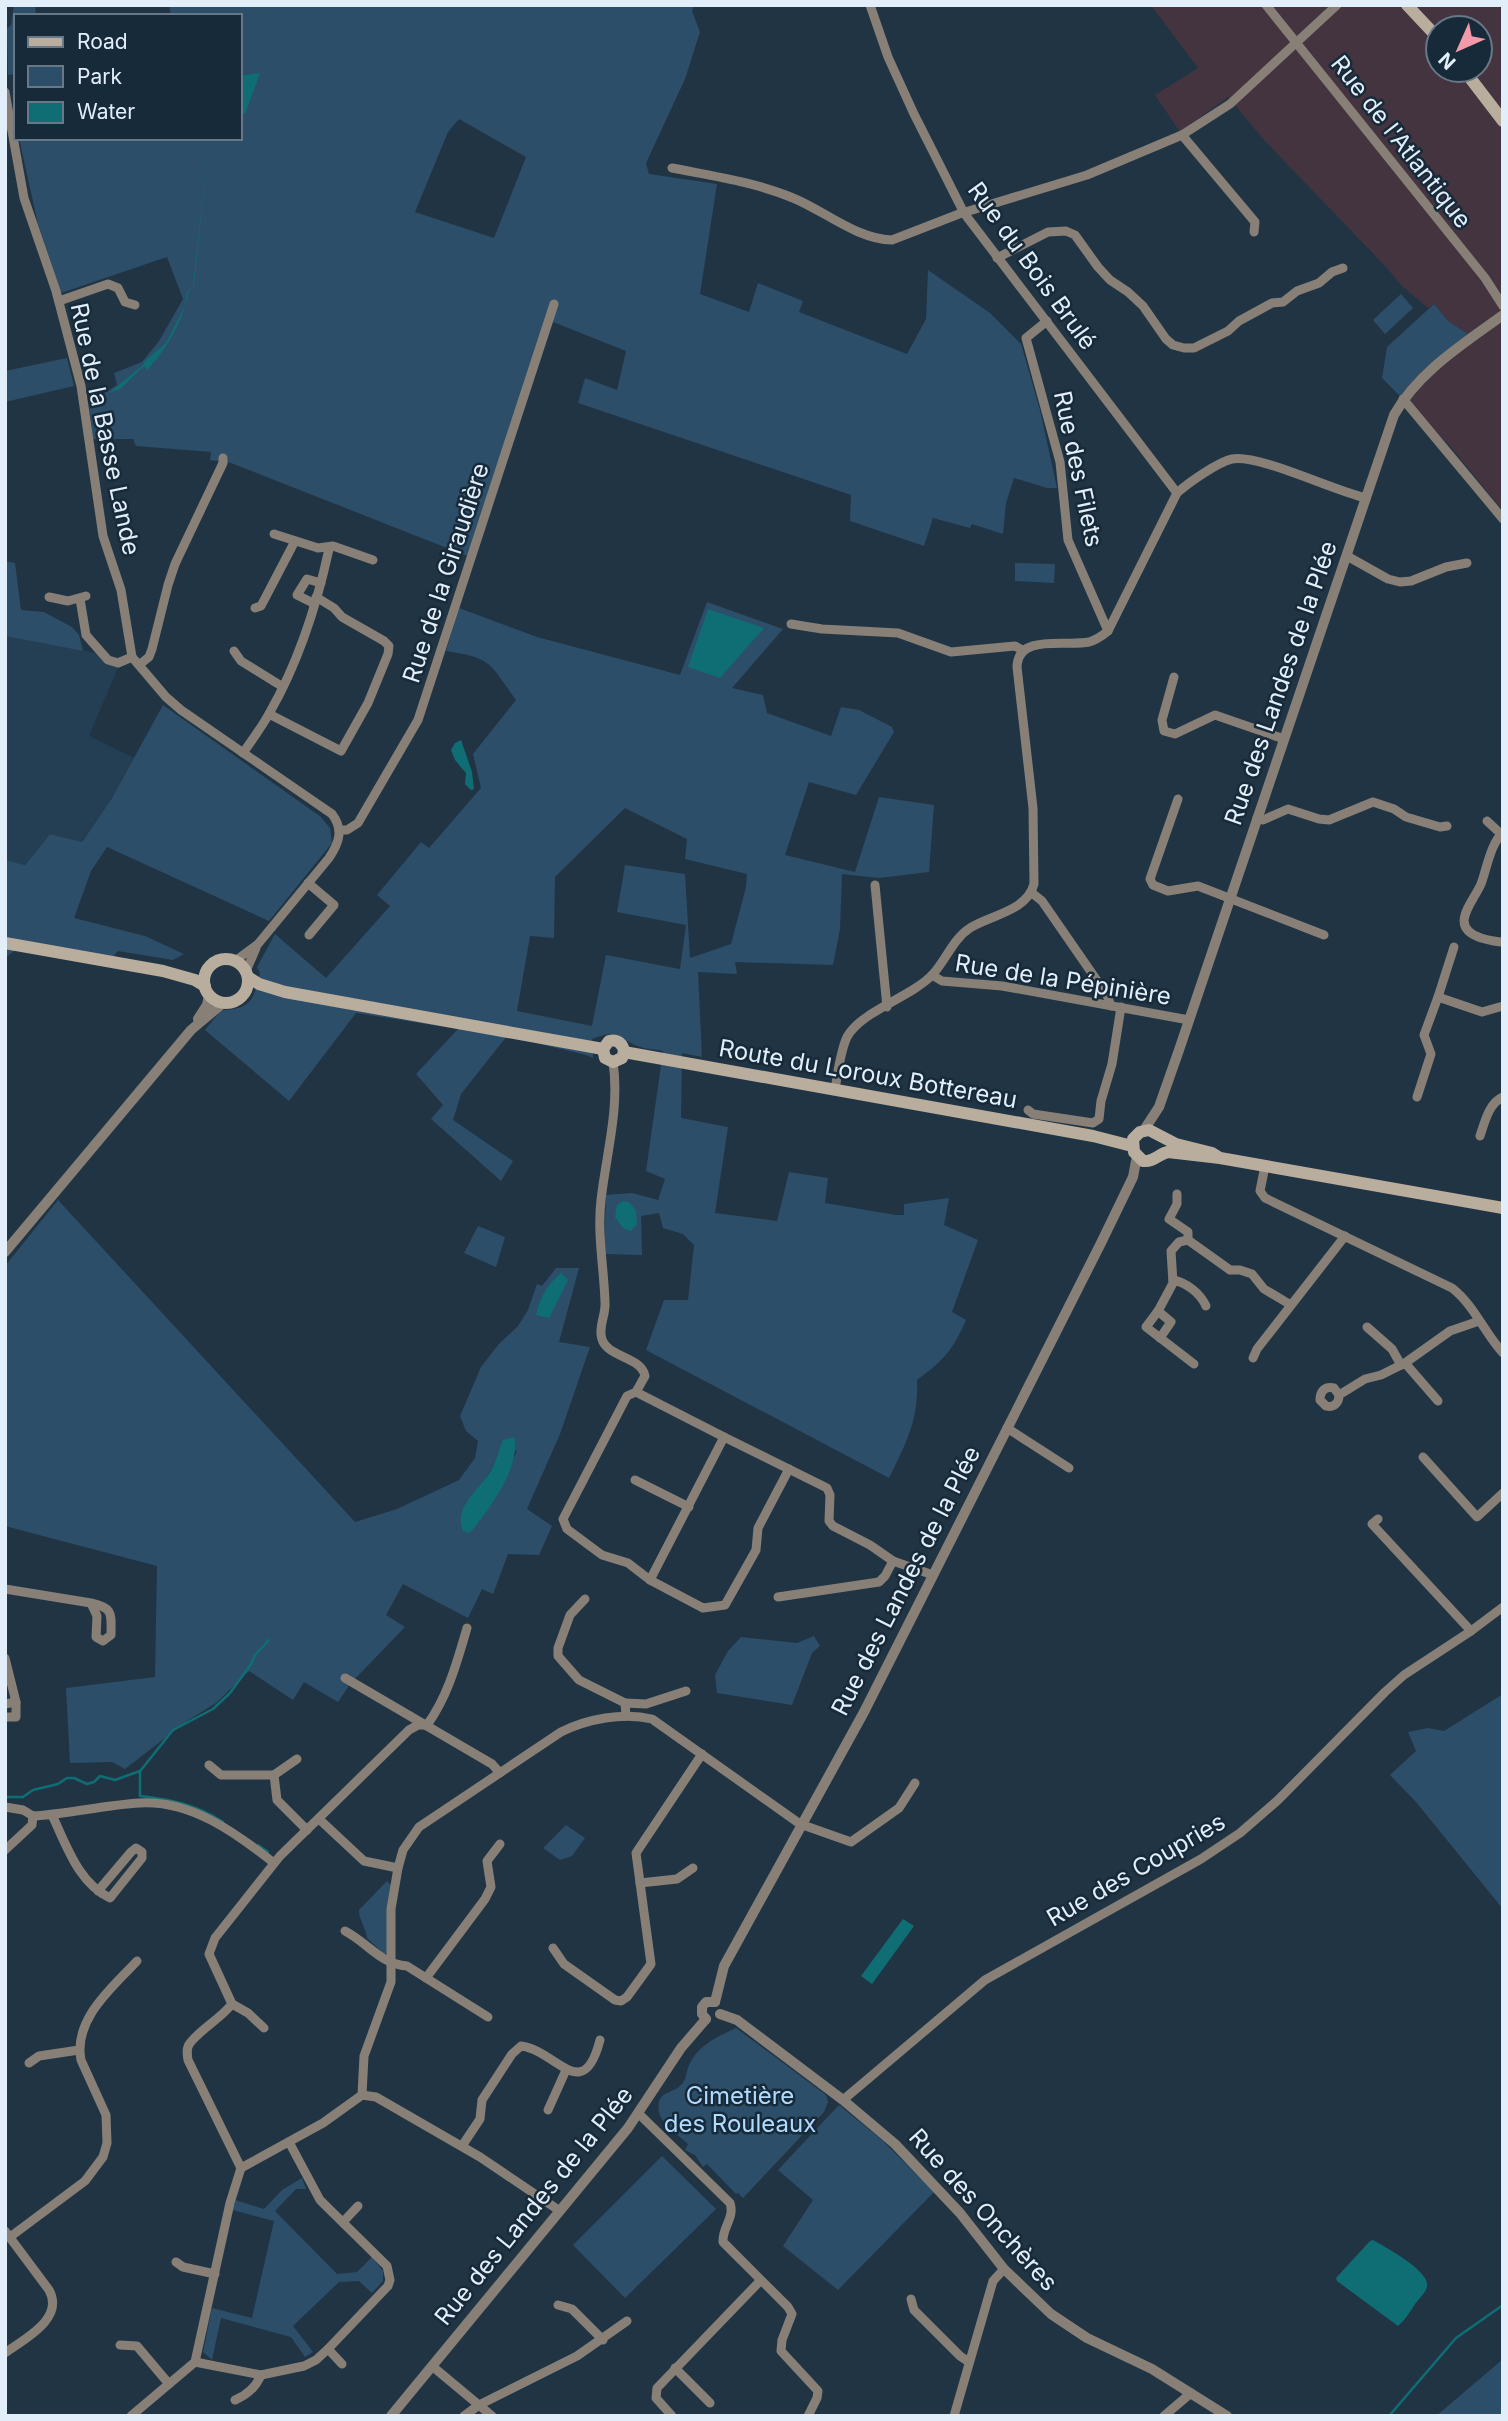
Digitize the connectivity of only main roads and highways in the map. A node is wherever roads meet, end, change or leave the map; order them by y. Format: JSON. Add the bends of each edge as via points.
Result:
{"nodes":[{"id":1,"x":1407,"y":5,"type":"edge"},
{"id":2,"x":1424,"y":21,"type":"edge"},
{"id":3,"x":1475,"y":84,"type":"edge"},
{"id":4,"x":1503,"y":121,"type":"edge"},
{"id":5,"x":5,"y":943,"type":"edge"},
{"id":6,"x":208,"y":968,"type":"junction"},
{"id":7,"x":163,"y":971,"type":"junction"},
{"id":8,"x":247,"y":974,"type":"junction"},
{"id":9,"x":207,"y":990,"type":"junction"},
{"id":10,"x":285,"y":992,"type":"junction"},
{"id":11,"x":244,"y":994,"type":"junction"},
{"id":12,"x":603,"y":1049,"type":"junction"},
{"id":13,"x":624,"y":1052,"type":"junction"},
{"id":14,"x":1161,"y":1136,"type":"junction"},
{"id":15,"x":1138,"y":1151,"type":"junction"},
{"id":16,"x":1162,"y":1153,"type":"junction"},
{"id":17,"x":1220,"y":1157,"type":"junction"},
{"id":18,"x":1503,"y":1208,"type":"edge"}],
"edges":[{"from":1,"to":2,"type":"main road"},
{"from":3,"to":4,"type":"main road"},
{"from":5,"to":7,"type":"main road"},
{"from":6,"to":7,"type":"main road"},
{"from":6,"to":8,"type":"main road","via":[[218,961],[235,961]]},
{"from":6,"to":9,"type":"main road"},
{"from":7,"to":9,"type":"main road","via":[[195,980]]},
{"from":8,"to":10,"type":"main road","via":[[259,984]]},
{"from":8,"to":11,"type":"main road"},
{"from":9,"to":11,"type":"main road","via":[[223,1003]]},
{"from":10,"to":11,"type":"main road"},
{"from":10,"to":12,"type":"main road"},
{"from":12,"to":13,"type":"main road","via":[[617,1041]]},
{"from":12,"to":13,"type":"main road","via":[[605,1058],[613,1062]]},
{"from":13,"to":15,"type":"main road","name":"Route du Loroux Bottereau","via":[[1104,1138]]},
{"from":14,"to":15,"type":"main road","via":[[1144,1130]]},
{"from":14,"to":16,"type":"main road"},
{"from":14,"to":17,"type":"main road"},
{"from":15,"to":16,"type":"main road","via":[[1159,1157]]},
{"from":16,"to":17,"type":"main road"},
{"from":17,"to":18,"type":"main road"}]}
